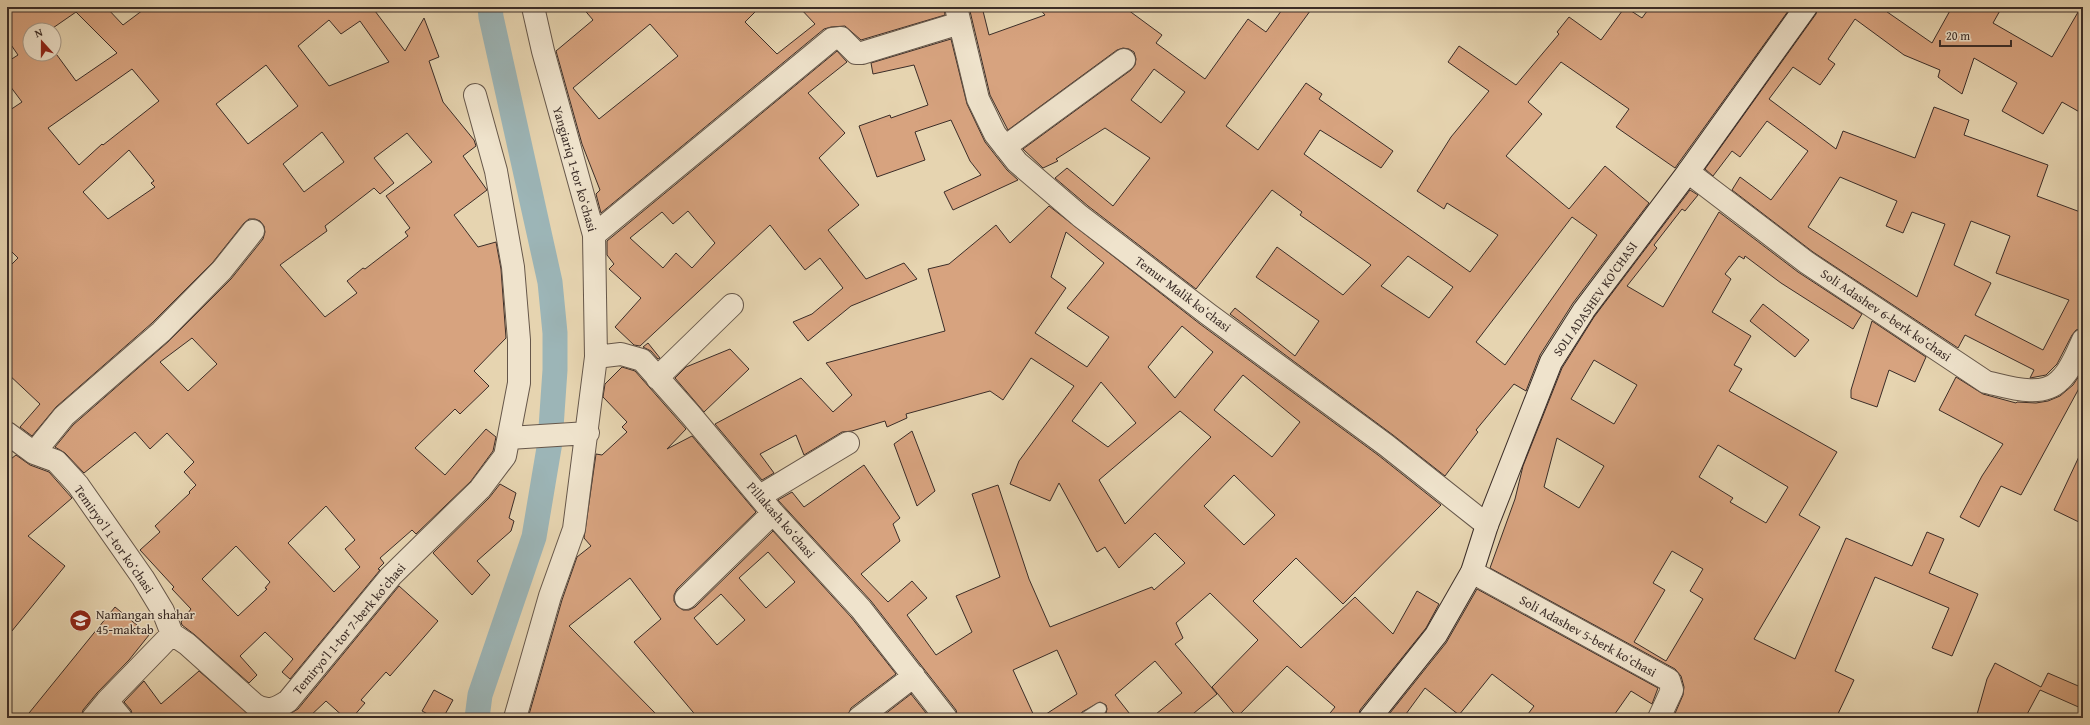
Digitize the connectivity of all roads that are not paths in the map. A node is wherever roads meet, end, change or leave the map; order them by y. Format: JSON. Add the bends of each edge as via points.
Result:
{"nodes":[{"id":1,"x":533,"y":7,"type":"edge"},
{"id":2,"x":1806,"y":7,"type":"edge"},
{"id":3,"x":958,"y":15,"type":"edge"},
{"id":4,"x":1124,"y":60,"type":"dead end"},
{"id":5,"x":475,"y":94,"type":"dead end"},
{"id":6,"x":1005,"y":147,"type":"junction"},
{"id":7,"x":1688,"y":172,"type":"junction"},
{"id":8,"x":253,"y":231,"type":"dead end"},
{"id":9,"x":594,"y":235,"type":"junction"},
{"id":10,"x":732,"y":305,"type":"dead end"},
{"id":11,"x":2083,"y":340,"type":"edge"},
{"id":12,"x":596,"y":357,"type":"junction"},
{"id":13,"x":657,"y":378,"type":"junction"},
{"id":14,"x":7,"y":433,"type":"edge"},
{"id":15,"x":578,"y":433,"type":"junction"},
{"id":16,"x":512,"y":438,"type":"junction"},
{"id":17,"x":848,"y":443,"type":"dead end"},
{"id":18,"x":34,"y":453,"type":"junction"},
{"id":19,"x":766,"y":505,"type":"junction"},
{"id":20,"x":1487,"y":525,"type":"junction"},
{"id":21,"x":1472,"y":572,"type":"junction"},
{"id":22,"x":686,"y":598,"type":"dead end"},
{"id":23,"x":172,"y":634,"type":"junction"},
{"id":24,"x":914,"y":676,"type":"junction"},
{"id":25,"x":107,"y":700,"type":"junction"},
{"id":26,"x":1100,"y":709,"type":"dead end"},
{"id":27,"x":93,"y":718,"type":"edge"},
{"id":28,"x":120,"y":718,"type":"edge"},
{"id":29,"x":515,"y":718,"type":"edge"},
{"id":30,"x":859,"y":718,"type":"edge"},
{"id":31,"x":946,"y":718,"type":"edge"},
{"id":32,"x":1086,"y":718,"type":"edge"},
{"id":33,"x":1370,"y":718,"type":"edge"},
{"id":34,"x":1659,"y":718,"type":"edge"}],
"edges":[{"from":1,"to":9,"type":"street","name":"Yangiariq 1-tor koʻchasi"},
{"from":2,"to":7,"type":"street","name":"SOLI ADASHEV KO'CHASI"},
{"from":3,"to":6,"type":"street","name":"Temur Malik koʻchasi","via":[[978,99],[995,134]]},
{"from":3,"to":9,"type":"street","via":[[862,53],[856,53],[840,38],[832,39]]},
{"from":4,"to":6,"type":"street"},
{"from":5,"to":16,"type":"street","name":"Temiryoʻl 1-tor 7-berk koʻchasi","via":[[496,171],[513,267],[519,383]]},
{"from":6,"to":20,"type":"street","name":"Temur Malik koʻchasi","via":[[1017,162],[1080,216],[1386,445]]},
{"from":7,"to":11,"type":"street","name":"Soli Adashev 6-berk koʻchasi","via":[[1806,262],[1986,382],[2015,389],[2048,388],[2060,380],[2070,367]]},
{"from":7,"to":20,"type":"street","name":"SOLI ADASHEV KO'CHASI","via":[[1584,310],[1551,362]]},
{"from":8,"to":18,"type":"street","via":[[222,270],[160,332],[64,416]]},
{"from":9,"to":12,"type":"street","name":"Yangiariq 1-tor koʻchasi"},
{"from":10,"to":13,"type":"street"},
{"from":12,"to":13,"type":"street","name":"Pillakash koʻchasi","via":[[621,354],[642,360]]},
{"from":12,"to":15,"type":"street","name":"Yangiariq 1-tor koʻchasi"},
{"from":13,"to":19,"type":"street","name":"Pillakash koʻchasi"},
{"from":14,"to":18,"type":"street","name":"Temiryoʻl 1-tor koʻchasi"},
{"from":15,"to":16,"type":"street"},
{"from":15,"to":29,"type":"street","name":"Yangiariq 1-tor koʻchasi","via":[[574,529],[550,596]]},
{"from":16,"to":23,"type":"street","name":"Temiryoʻl 1-tor 7-berk koʻchasi","via":[[505,456],[480,489],[390,576],[288,700],[276,709],[262,710],[187,644]]},
{"from":17,"to":19,"type":"street"},
{"from":18,"to":23,"type":"street","name":"Temiryoʻl 1-tor koʻchasi","via":[[56,461],[78,485],[143,578],[163,611]]},
{"from":19,"to":22,"type":"street"},
{"from":19,"to":24,"type":"street","name":"Pillakash koʻchasi","via":[[861,609]]},
{"from":20,"to":21,"type":"street","name":"SOLI ADASHEV KO'CHASI"},
{"from":21,"to":33,"type":"street","name":"SOLI ADASHEV KO'CHASI","via":[[1436,635]]},
{"from":21,"to":34,"type":"street","name":"Soli Adashev 5-berk koʻchasi","via":[[1669,680],[1672,690]]},
{"from":23,"to":25,"type":"street"},
{"from":24,"to":30,"type":"street"},
{"from":24,"to":31,"type":"street","name":"Pillakash koʻchasi"},
{"from":25,"to":27,"type":"street"},
{"from":25,"to":28,"type":"street"},
{"from":26,"to":32,"type":"lane"}]}
